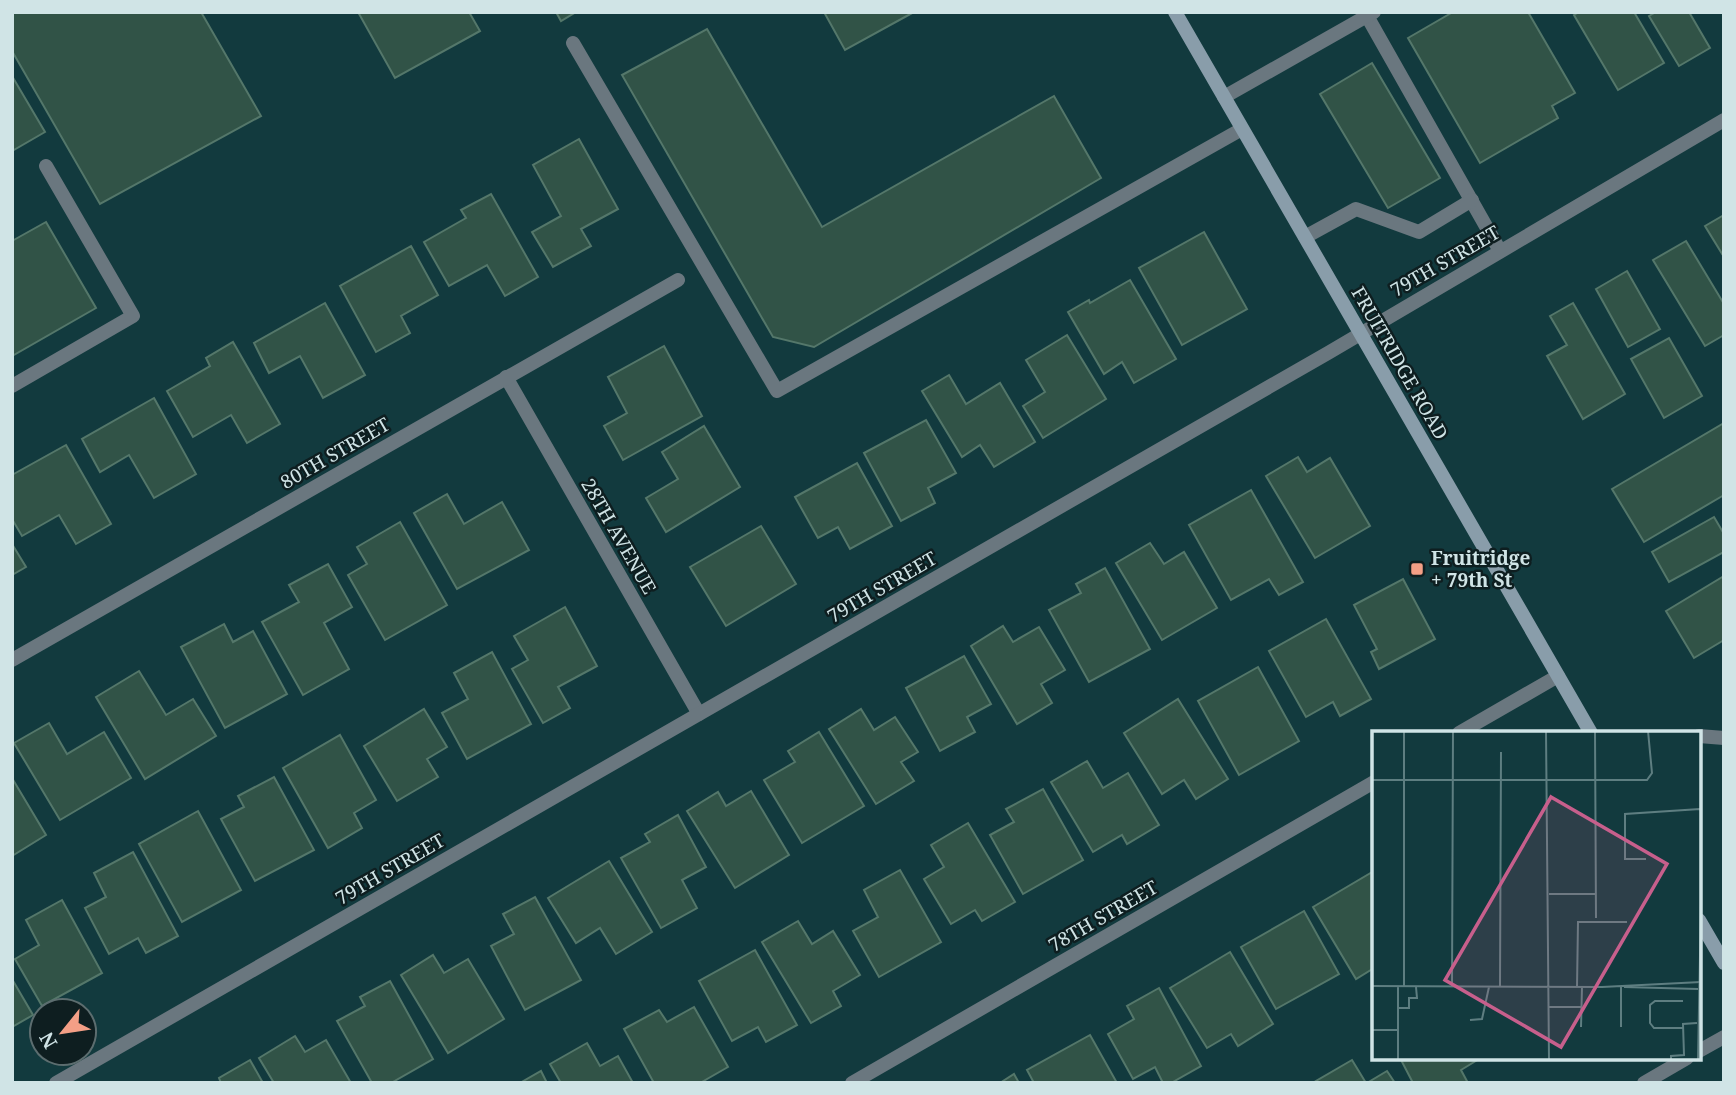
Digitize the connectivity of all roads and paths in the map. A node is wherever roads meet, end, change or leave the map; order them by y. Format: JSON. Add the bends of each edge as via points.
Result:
{"nodes":[{"id":1,"x":1175,"y":12,"type":"edge"},
{"id":2,"x":1371,"y":14,"type":"edge"},
{"id":3,"x":573,"y":43,"type":"dead end"},
{"id":4,"x":1224,"y":97,"type":"junction"},
{"id":5,"x":1724,"y":120,"type":"edge"},
{"id":6,"x":1242,"y":129,"type":"junction"},
{"id":7,"x":46,"y":166,"type":"dead end"},
{"id":8,"x":1472,"y":200,"type":"junction"},
{"id":9,"x":1305,"y":237,"type":"junction"},
{"id":10,"x":1500,"y":251,"type":"junction"},
{"id":11,"x":678,"y":280,"type":"dead end"},
{"id":12,"x":1360,"y":333,"type":"junction"},
{"id":13,"x":506,"y":377,"type":"junction"},
{"id":14,"x":12,"y":386,"type":"edge"},
{"id":15,"x":12,"y":660,"type":"edge"},
{"id":16,"x":1558,"y":676,"type":"junction"},
{"id":17,"x":699,"y":714,"type":"junction"},
{"id":18,"x":1462,"y":731,"type":"edge"},
{"id":19,"x":1590,"y":731,"type":"edge"},
{"id":20,"x":1701,"y":736,"type":"edge"},
{"id":21,"x":1724,"y":738,"type":"edge"},
{"id":22,"x":1372,"y":783,"type":"edge"},
{"id":23,"x":1701,"y":923,"type":"edge"},
{"id":24,"x":1724,"y":963,"type":"edge"},
{"id":25,"x":1724,"y":1037,"type":"edge"},
{"id":26,"x":1701,"y":1050,"type":"edge"},
{"id":27,"x":1684,"y":1060,"type":"edge"},
{"id":28,"x":56,"y":1083,"type":"edge"},
{"id":29,"x":852,"y":1083,"type":"edge"},
{"id":30,"x":1644,"y":1083,"type":"edge"}],
"edges":[{"from":1,"to":4,"type":"main road","name":"FRUITRIDGE ROAD"},
{"from":2,"to":4,"type":"street"},
{"from":2,"to":8,"type":"street"},
{"from":3,"to":6,"type":"street","via":[[776,391]]},
{"from":4,"to":6,"type":"main road","name":"FRUITRIDGE ROAD"},
{"from":5,"to":10,"type":"street","name":"79TH STREET"},
{"from":6,"to":9,"type":"main road","name":"FRUITRIDGE ROAD"},
{"from":7,"to":14,"type":"street","via":[[133,316]]},
{"from":8,"to":9,"type":"street","via":[[1419,232],[1356,209]]},
{"from":8,"to":10,"type":"street"},
{"from":9,"to":12,"type":"main road","name":"FRUITRIDGE ROAD"},
{"from":10,"to":12,"type":"street","name":"79TH STREET"},
{"from":11,"to":13,"type":"street","name":"80TH STREET"},
{"from":12,"to":16,"type":"main road","name":"FRUITRIDGE ROAD"},
{"from":12,"to":17,"type":"street","name":"79TH STREET"},
{"from":13,"to":15,"type":"street","name":"80TH STREET"},
{"from":13,"to":17,"type":"street","name":"28TH AVENUE"},
{"from":16,"to":18,"type":"street"},
{"from":16,"to":19,"type":"main road","name":"FRUITRIDGE ROAD"},
{"from":17,"to":28,"type":"street","name":"79TH STREET"},
{"from":20,"to":21,"type":"street"},
{"from":22,"to":29,"type":"street","name":"78TH STREET"},
{"from":23,"to":24,"type":"main road"},
{"from":25,"to":26,"type":"street"},
{"from":27,"to":30,"type":"street"}]}
